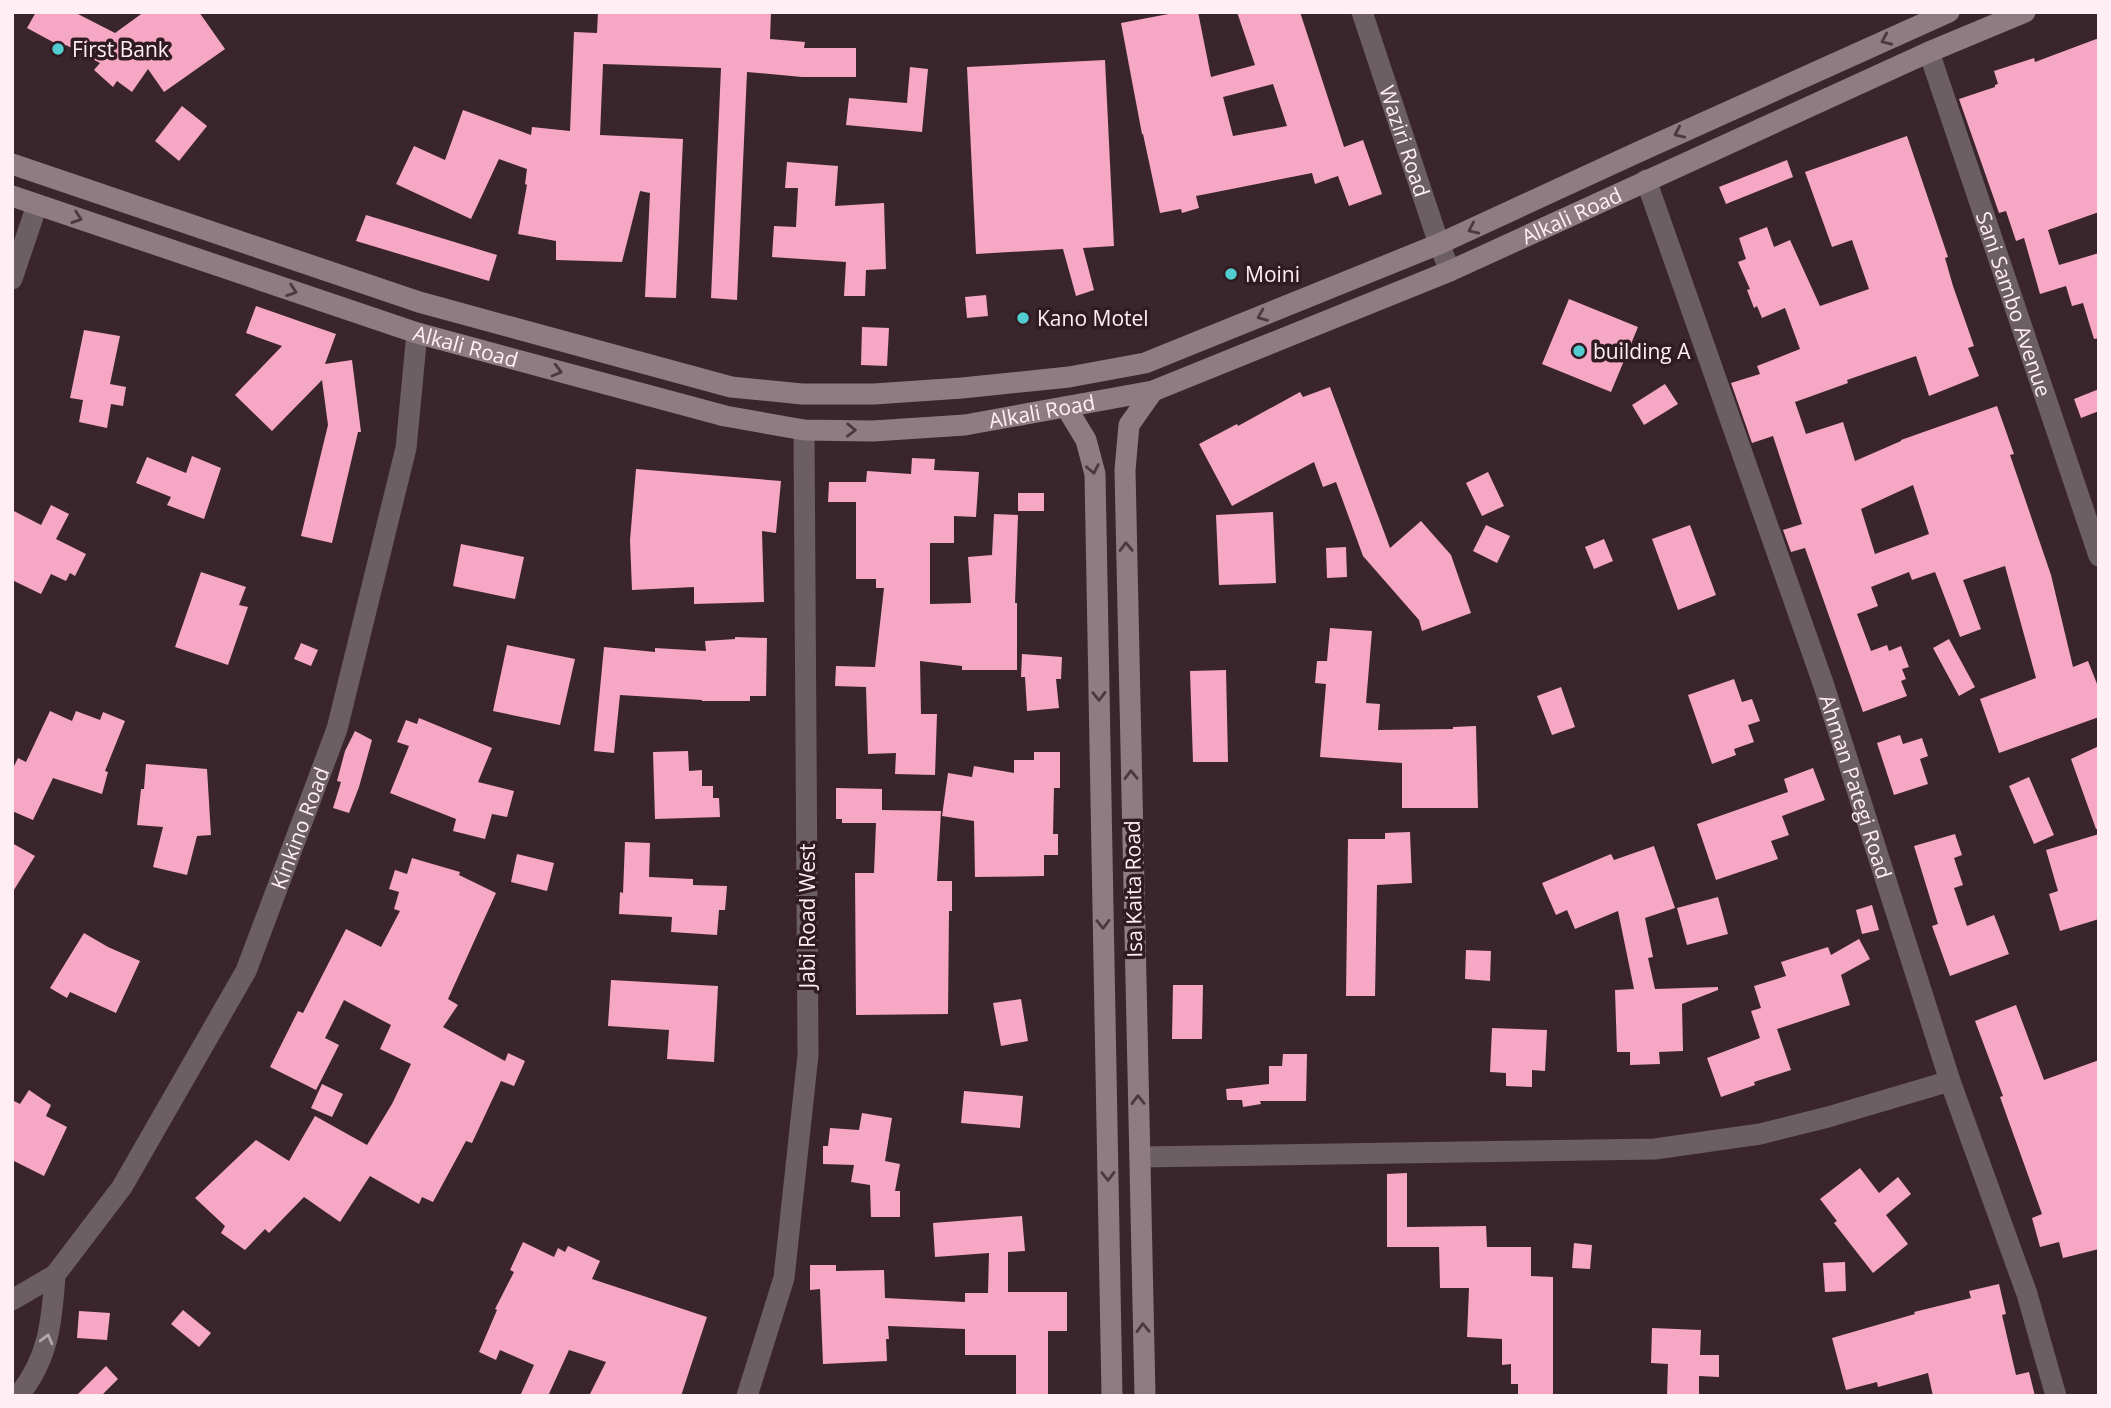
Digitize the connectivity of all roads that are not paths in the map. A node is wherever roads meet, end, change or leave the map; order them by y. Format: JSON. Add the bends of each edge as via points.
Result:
{"nodes":[{"id":1,"x":1362,"y":12,"type":"edge"},
{"id":2,"x":1949,"y":12,"type":"edge"},
{"id":3,"x":2025,"y":12,"type":"edge"},
{"id":4,"x":1929,"y":52,"type":"junction"},
{"id":5,"x":12,"y":164,"type":"edge"},
{"id":6,"x":1646,"y":180,"type":"junction"},
{"id":7,"x":12,"y":196,"type":"edge"},
{"id":8,"x":37,"y":205,"type":"junction"},
{"id":9,"x":1439,"y":244,"type":"junction"},
{"id":10,"x":1450,"y":271,"type":"junction"},
{"id":11,"x":12,"y":279,"type":"edge"},
{"id":12,"x":418,"y":333,"type":"junction"},
{"id":13,"x":1153,"y":391,"type":"junction"},
{"id":14,"x":1066,"y":407,"type":"junction"},
{"id":15,"x":804,"y":430,"type":"junction"},
{"id":16,"x":2099,"y":556,"type":"edge"},
{"id":17,"x":1132,"y":864,"type":"junction"},
{"id":18,"x":1102,"y":867,"type":"junction"},
{"id":19,"x":1950,"y":1081,"type":"junction"},
{"id":20,"x":1140,"y":1157,"type":"junction"},
{"id":21,"x":55,"y":1275,"type":"junction"},
{"id":22,"x":12,"y":1300,"type":"edge"},
{"id":23,"x":18,"y":1396,"type":"edge"},
{"id":24,"x":747,"y":1396,"type":"edge"},
{"id":25,"x":1112,"y":1396,"type":"edge"},
{"id":26,"x":1145,"y":1396,"type":"edge"},
{"id":27,"x":2056,"y":1396,"type":"edge"}],
"edges":[{"from":1,"to":9,"type":"street","name":"Waziri Road"},
{"from":2,"to":9,"type":"main road","name":"Alkali Road","one_way":true},
{"from":3,"to":4,"type":"main road","name":"Alkali Road"},
{"from":4,"to":6,"type":"main road","name":"Alkali Road"},
{"from":4,"to":16,"type":"street","name":"Sani Sambo Avenue"},
{"from":9,"to":5,"type":"main road","name":"Alkali Road","one_way":true,"via":[[1145,363],[1069,377],[962,388],[802,394],[731,387],[419,302]]},
{"from":6,"to":10,"type":"main road","name":"Alkali Road"},
{"from":6,"to":19,"type":"street","name":"Ahman Pategi Road","via":[[1823,683]]},
{"from":7,"to":8,"type":"main road","name":"Alkali Road"},
{"from":8,"to":11,"type":"street"},
{"from":8,"to":12,"type":"main road","name":"Alkali Road","one_way":true},
{"from":9,"to":10,"type":"street","name":"Waziri Road"},
{"from":10,"to":13,"type":"main road","name":"Alkali Road"},
{"from":12,"to":15,"type":"main road","name":"Alkali Road","one_way":true,"via":[[725,416]]},
{"from":12,"to":21,"type":"street","name":"Kinkino Road","via":[[406,448],[337,729],[246,971],[122,1187]]},
{"from":13,"to":14,"type":"main road","name":"Alkali Road"},
{"from":17,"to":13,"type":"main road","name":"Isa Kaita Road","one_way":true,"via":[[1125,470],[1129,425]]},
{"from":15,"to":14,"type":"main road","name":"Alkali Road","one_way":true,"via":[[965,425]]},
{"from":14,"to":18,"type":"main road","name":"Isa Kaita Road","one_way":true,"via":[[1086,440],[1095,474]]},
{"from":15,"to":24,"type":"street","name":"Jabi Road West","via":[[808,1055],[784,1278]]},
{"from":17,"to":18,"type":"main road"},
{"from":20,"to":17,"type":"main road","name":"Isa Kaita Road","one_way":true},
{"from":18,"to":25,"type":"main road","name":"Isa Kaita Road","one_way":true},
{"from":19,"to":20,"type":"street","via":[[1760,1134],[1655,1149]]},
{"from":19,"to":27,"type":"street","name":"Ahman Pategi Road","via":[[2027,1294]]},
{"from":26,"to":20,"type":"main road","name":"Isa Kaita Road","one_way":true},
{"from":21,"to":22,"type":"street","name":"Kinkino Road"},
{"from":23,"to":21,"type":"street","one_way":true,"via":[[43,1354],[52,1322]]}]}
